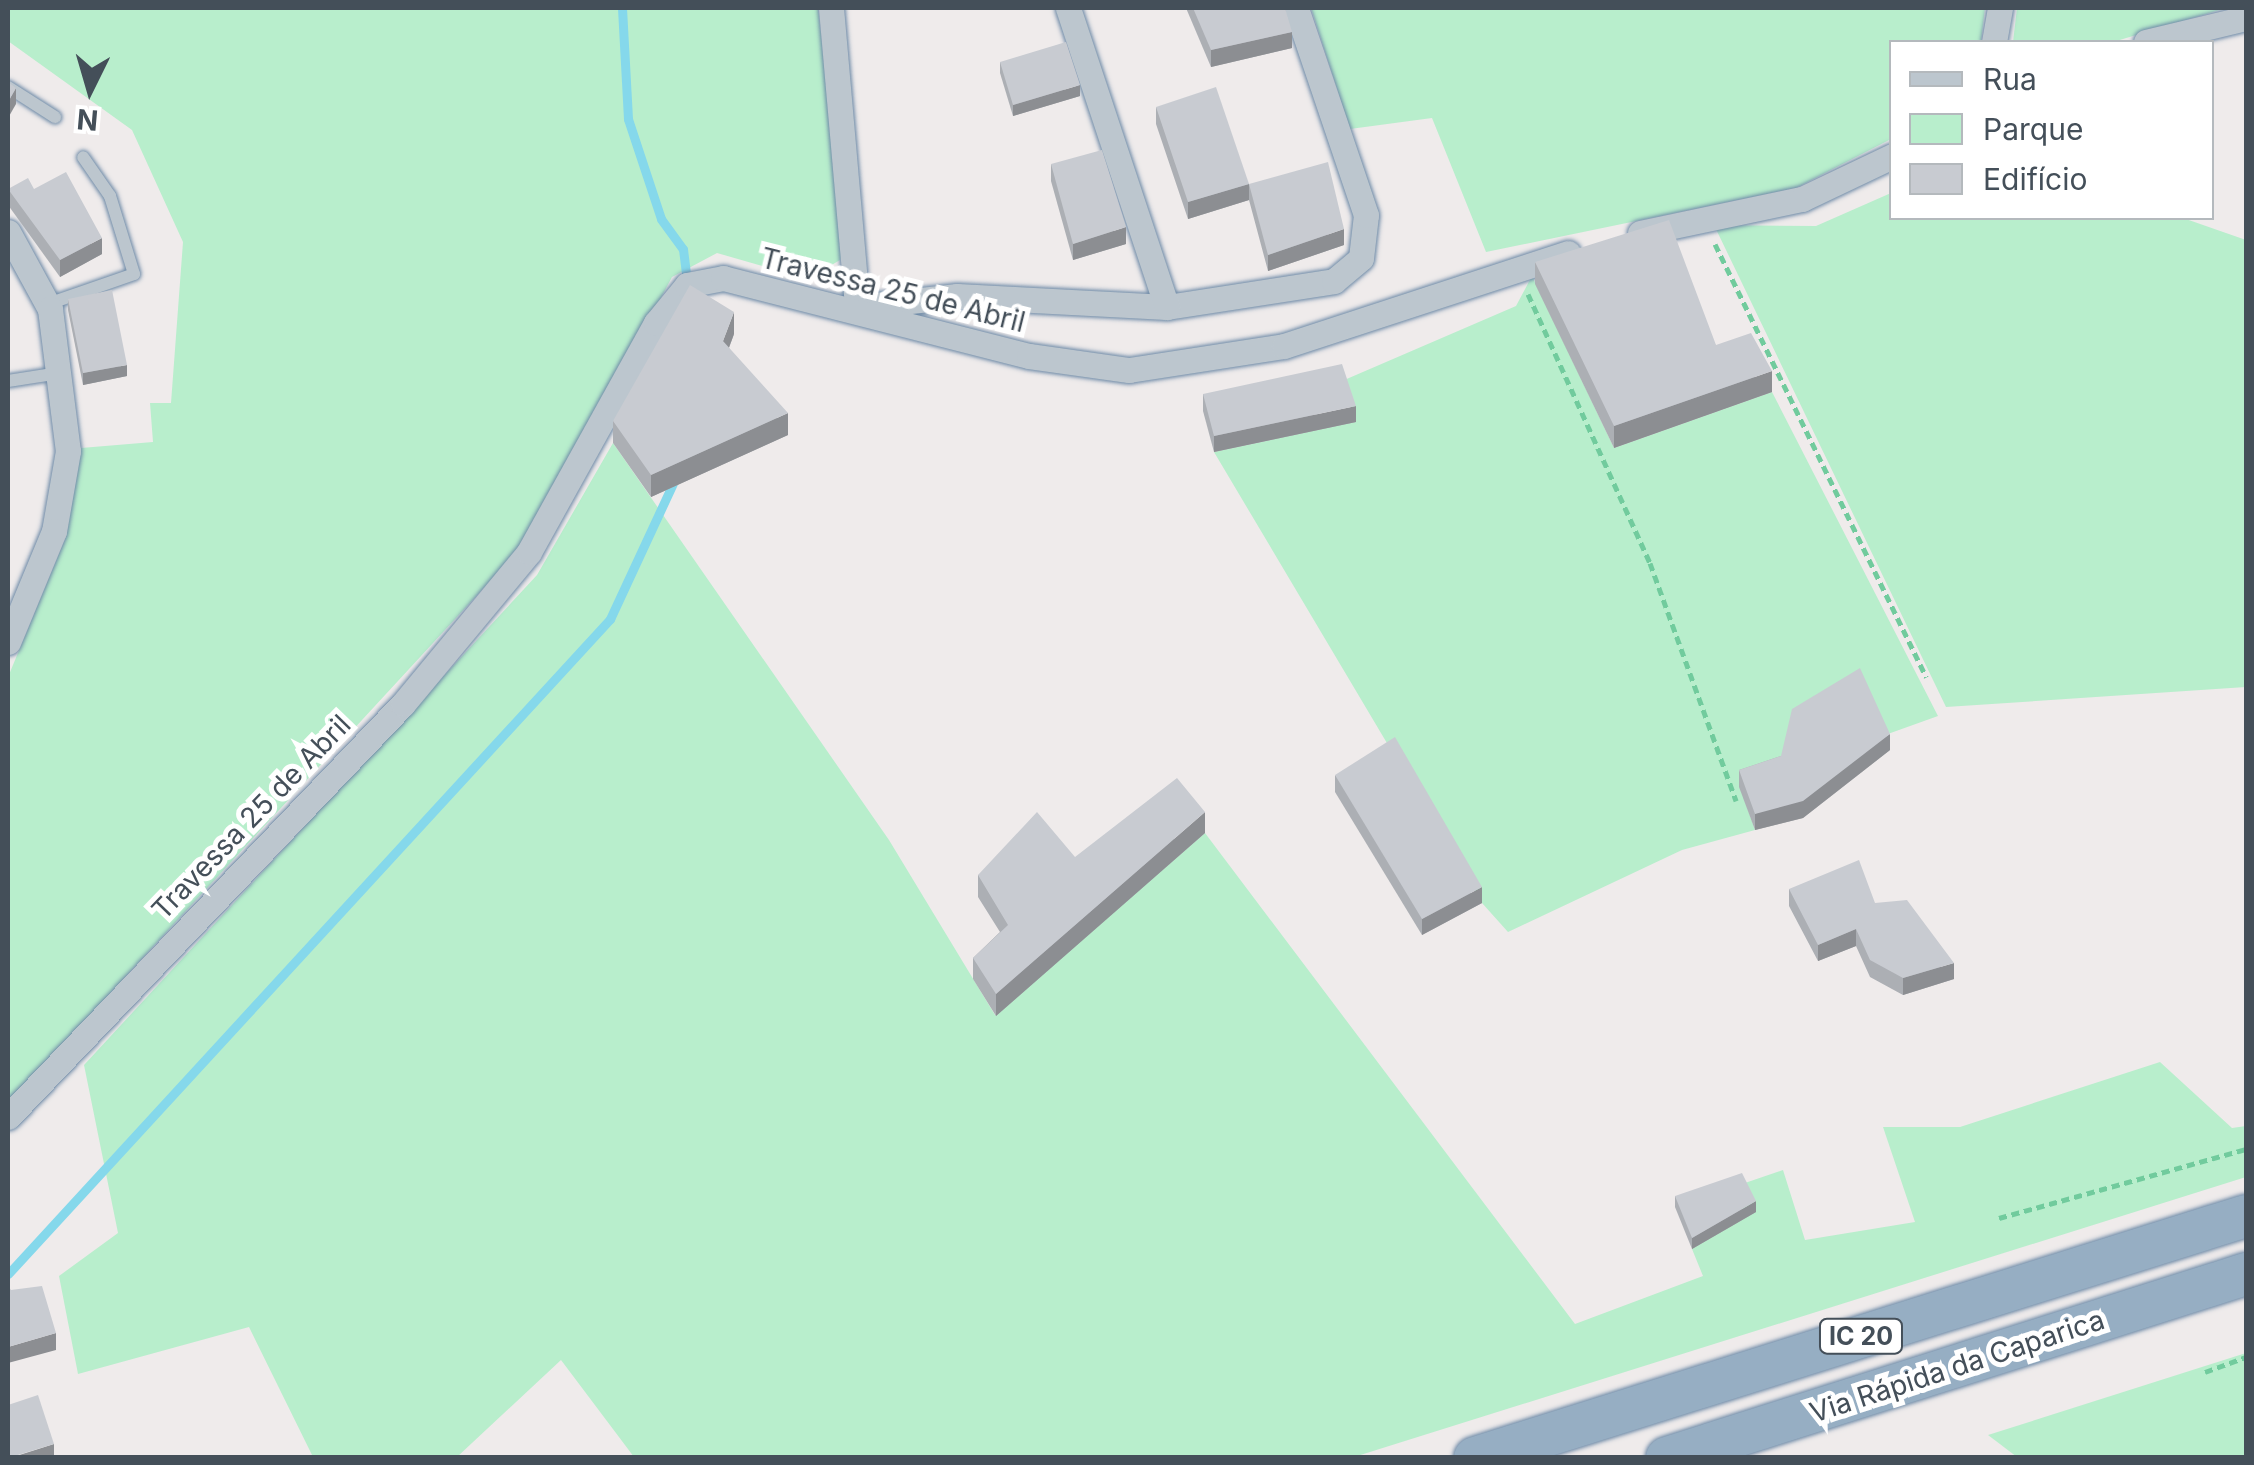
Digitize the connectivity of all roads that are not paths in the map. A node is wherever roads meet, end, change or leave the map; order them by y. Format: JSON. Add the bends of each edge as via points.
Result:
{"nodes":[{"id":1,"x":831,"y":8,"type":"edge"},
{"id":2,"x":1068,"y":8,"type":"edge"},
{"id":3,"x":1296,"y":8,"type":"edge"},
{"id":4,"x":2000,"y":8,"type":"edge"},
{"id":5,"x":2246,"y":18,"type":"edge"},
{"id":6,"x":1994,"y":40,"type":"edge"},
{"id":7,"x":2154,"y":40,"type":"edge"},
{"id":8,"x":8,"y":87,"type":"edge"},
{"id":9,"x":55,"y":118,"type":"dead end"},
{"id":10,"x":83,"y":156,"type":"dead end"},
{"id":11,"x":1889,"y":157,"type":"edge"},
{"id":12,"x":8,"y":232,"type":"edge"},
{"id":13,"x":48,"y":304,"type":"junction"},
{"id":14,"x":857,"y":307,"type":"junction"},
{"id":15,"x":1167,"y":308,"type":"junction"},
{"id":16,"x":63,"y":372,"type":"junction"},
{"id":17,"x":8,"y":381,"type":"edge"},
{"id":18,"x":8,"y":642,"type":"edge"},
{"id":19,"x":8,"y":1117,"type":"edge"},
{"id":20,"x":2246,"y":1216,"type":"edge"},
{"id":21,"x":2246,"y":1274,"type":"edge"},
{"id":22,"x":1475,"y":1458,"type":"edge"},
{"id":23,"x":1668,"y":1458,"type":"edge"}],
"edges":[{"from":1,"to":14,"type":"street"},
{"from":2,"to":15,"type":"street"},
{"from":3,"to":15,"type":"street","via":[[1367,227],[1356,267],[1334,281]]},
{"from":4,"to":6,"type":"street"},
{"from":5,"to":7,"type":"street"},
{"from":8,"to":9,"type":"lane"},
{"from":10,"to":13,"type":"lane","via":[[110,196],[134,274]]},
{"from":11,"to":14,"type":"street","name":"Travessa 25 de Abril","via":[[1802,199],[1610,241],[1284,346],[1129,370],[1029,356]]},
{"from":12,"to":13,"type":"street"},
{"from":13,"to":16,"type":"street"},
{"from":14,"to":15,"type":"street","via":[[956,296]]},
{"from":14,"to":19,"type":"street","name":"Travessa 25 de Abril","via":[[723,278],[687,285],[656,323],[529,552],[403,704]]},
{"from":16,"to":17,"type":"lane"},
{"from":16,"to":18,"type":"street","via":[[63,488]]},
{"from":20,"to":22,"type":"highway","name":"Via Rápida da Caparica","number":"IC 20"},
{"from":21,"to":23,"type":"highway","name":"Via Rápida da Caparica","number":"IC 20"}]}
